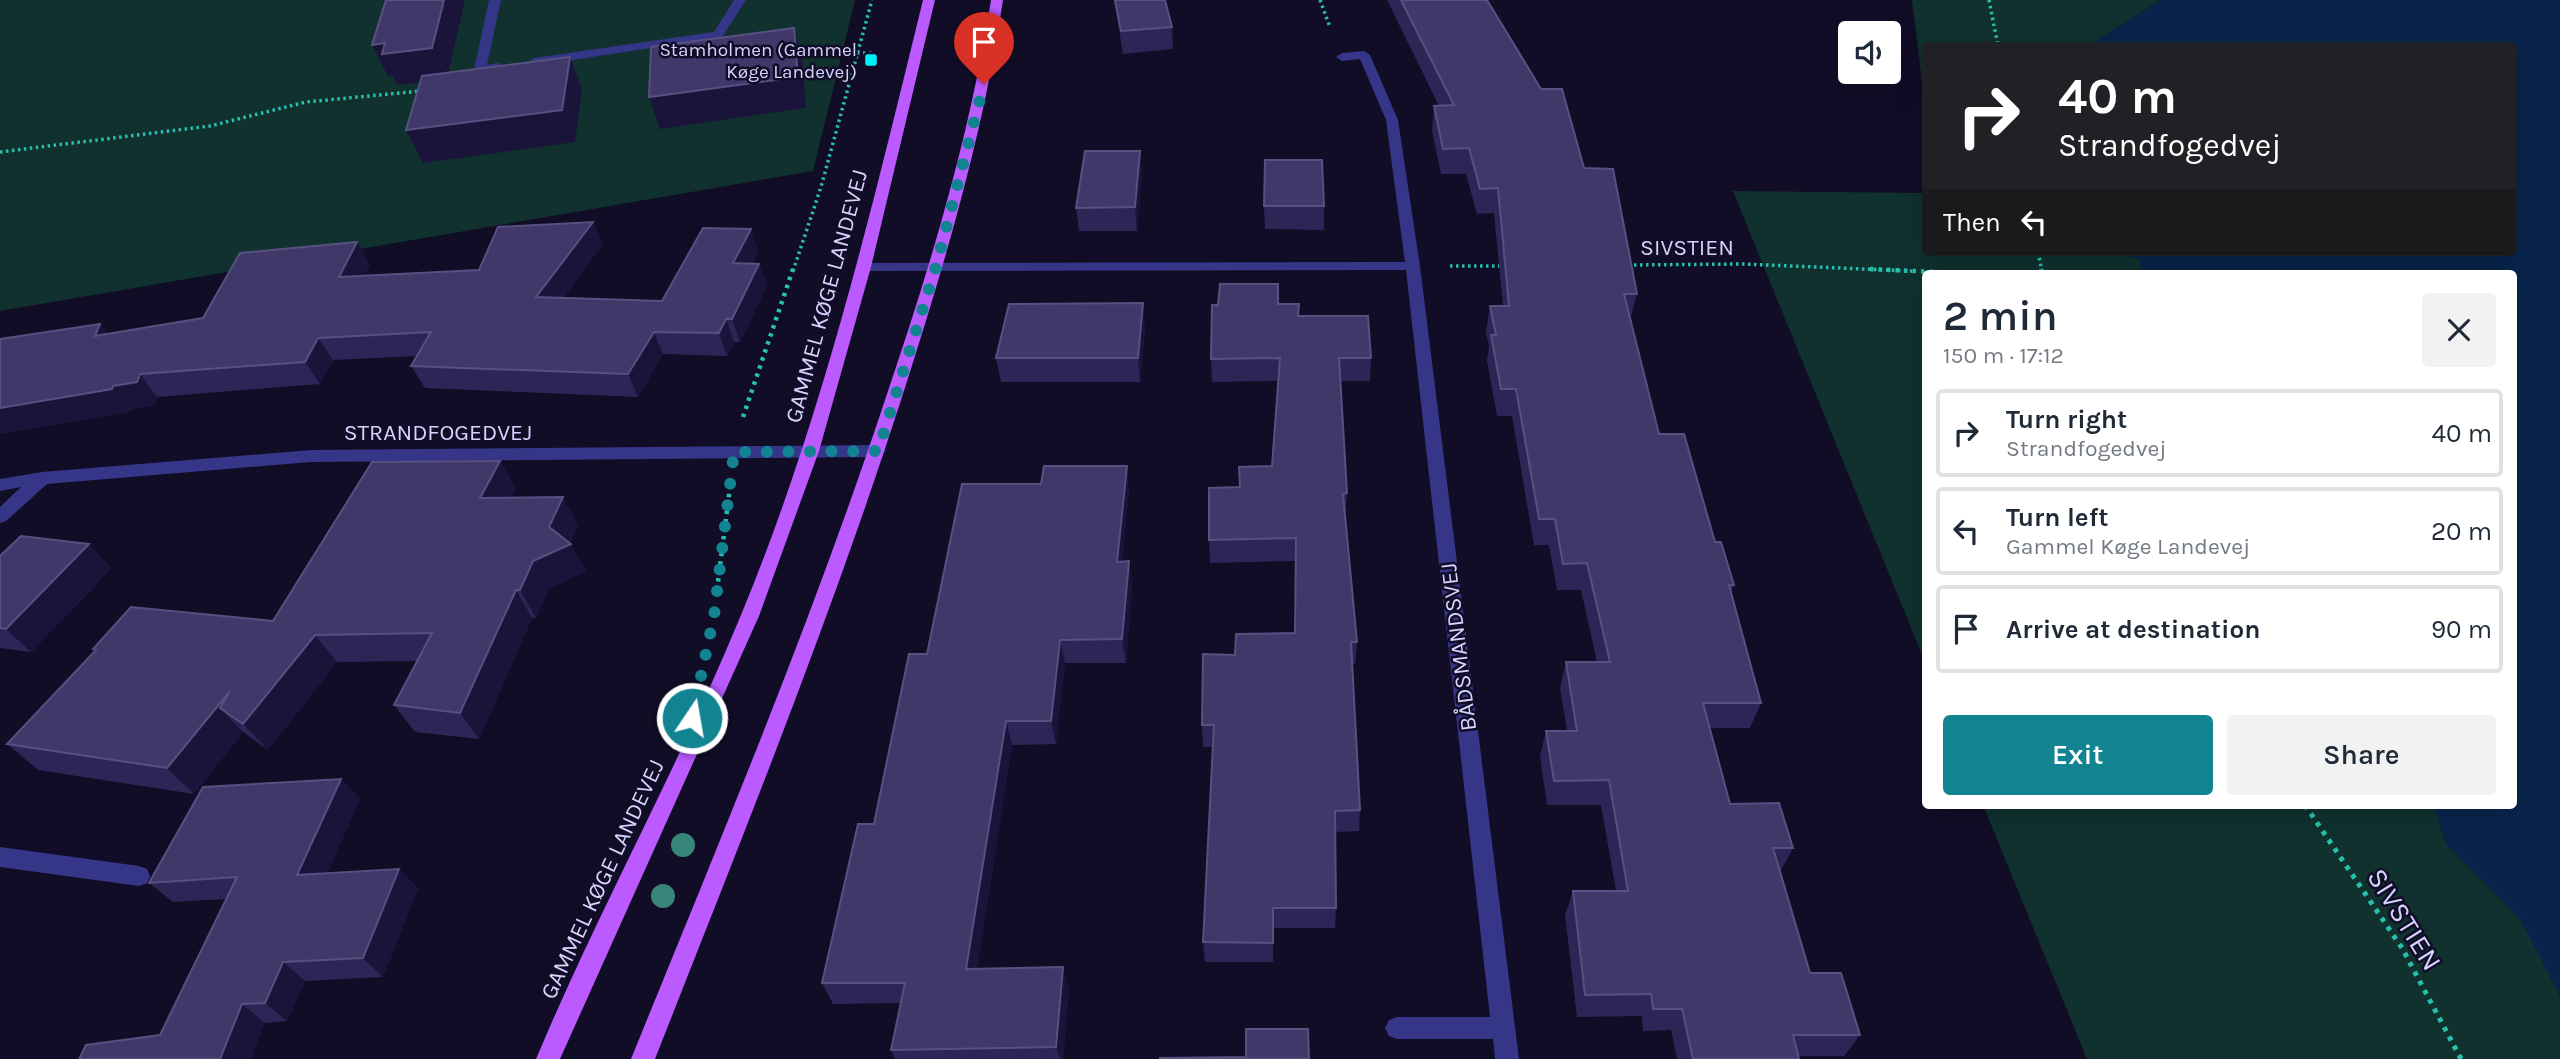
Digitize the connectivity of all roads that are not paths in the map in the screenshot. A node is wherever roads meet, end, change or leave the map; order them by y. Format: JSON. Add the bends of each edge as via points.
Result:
{"nodes":[{"id":1,"x":495,"y":0,"type":"edge"},
{"id":2,"x":740,"y":0,"type":"edge"},
{"id":3,"x":929,"y":0,"type":"edge"},
{"id":4,"x":997,"y":0,"type":"edge"},
{"id":5,"x":1342,"y":57,"type":"dead end"},
{"id":6,"x":520,"y":64,"type":"edge"},
{"id":7,"x":507,"y":66,"type":"edge"},
{"id":8,"x":1413,"y":266,"type":"junction"},
{"id":9,"x":864,"y":267,"type":"junction"},
{"id":10,"x":936,"y":267,"type":"junction"},
{"id":11,"x":878,"y":451,"type":"junction"},
{"id":12,"x":811,"y":452,"type":"junction"},
{"id":13,"x":42,"y":478,"type":"junction"},
{"id":14,"x":0,"y":485,"type":"edge"},
{"id":15,"x":0,"y":517,"type":"edge"},
{"id":16,"x":0,"y":857,"type":"edge"},
{"id":17,"x":139,"y":876,"type":"dead end"},
{"id":18,"x":1397,"y":1028,"type":"dead end"},
{"id":19,"x":1503,"y":1028,"type":"junction"},
{"id":20,"x":548,"y":1059,"type":"edge"},
{"id":21,"x":643,"y":1059,"type":"edge"},
{"id":22,"x":1507,"y":1059,"type":"edge"}],
"edges":[{"from":1,"to":7,"type":"street","via":[[480,70]]},
{"from":2,"to":6,"type":"street","via":[[718,35]]},
{"from":3,"to":9,"type":"main road","name":"GAMMEL KØGE LANDEVEJ"},
{"from":4,"to":10,"type":"main road","via":[[984,84]]},
{"from":5,"to":8,"type":"street","name":"BÅDSMANDSVEJ","via":[[1364,55],[1392,120]]},
{"from":8,"to":10,"type":"street"},
{"from":8,"to":19,"type":"street","name":"BÅDSMANDSVEJ"},
{"from":9,"to":10,"type":"street"},
{"from":9,"to":12,"type":"main road","name":"GAMMEL KØGE LANDEVEJ"},
{"from":10,"to":11,"type":"main road"},
{"from":11,"to":12,"type":"street","name":"STRANDFOGEDVEJ"},
{"from":11,"to":21,"type":"main road"},
{"from":12,"to":13,"type":"street","name":"STRANDFOGEDVEJ","via":[[311,456]]},
{"from":12,"to":20,"type":"main road","name":"GAMMEL KØGE LANDEVEJ","via":[[750,616]]},
{"from":13,"to":14,"type":"street","name":"STRANDFOGEDVEJ"},
{"from":13,"to":15,"type":"street"},
{"from":16,"to":17,"type":"street"},
{"from":18,"to":19,"type":"street"},
{"from":19,"to":22,"type":"street","name":"BÅDSMANDSVEJ"}]}
